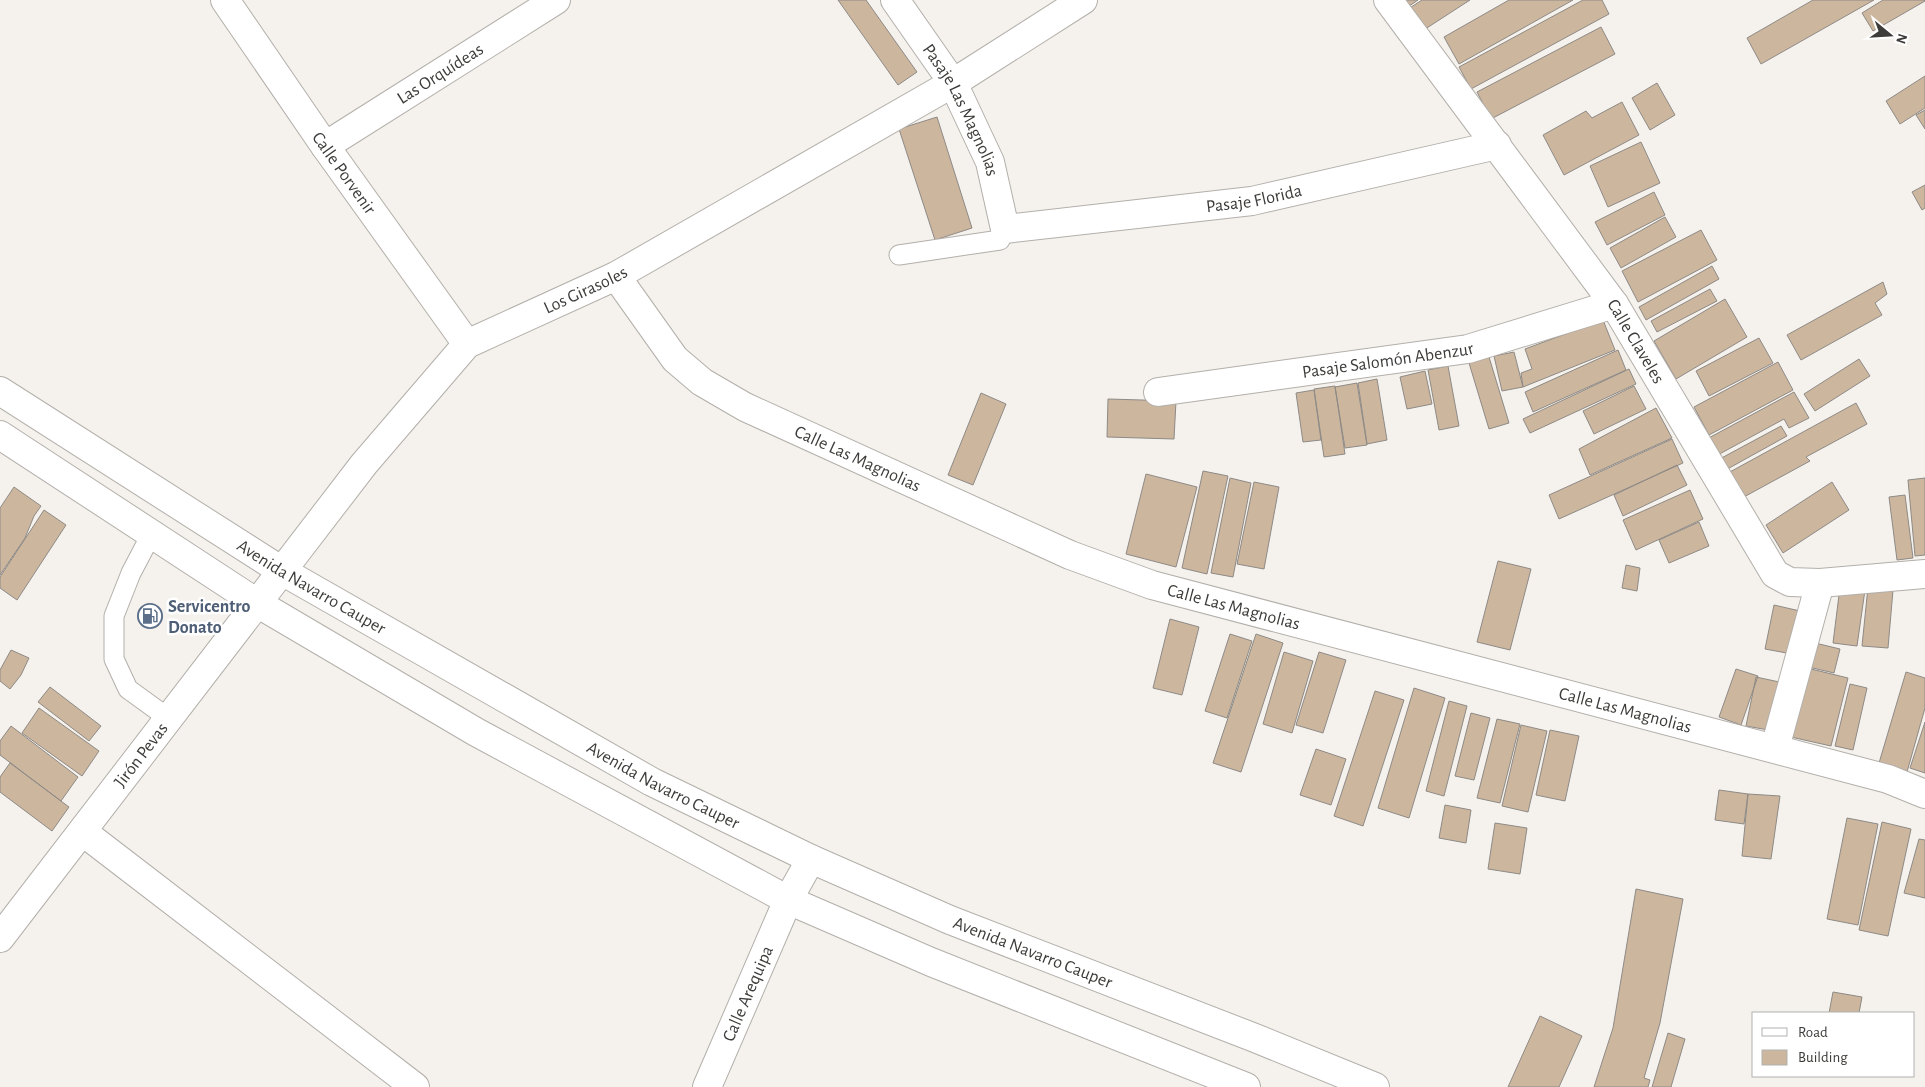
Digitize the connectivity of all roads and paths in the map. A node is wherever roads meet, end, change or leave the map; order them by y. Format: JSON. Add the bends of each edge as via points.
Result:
{"nodes":[{"id":1,"x":225,"y":0,"type":"edge"},
{"id":2,"x":556,"y":0,"type":"edge"},
{"id":3,"x":894,"y":0,"type":"edge"},
{"id":4,"x":1083,"y":0,"type":"edge"},
{"id":5,"x":1388,"y":0,"type":"edge"},
{"id":6,"x":953,"y":83,"type":"junction"},
{"id":7,"x":1497,"y":145,"type":"junction"},
{"id":8,"x":325,"y":146,"type":"junction"},
{"id":9,"x":1005,"y":229,"type":"junction"},
{"id":10,"x":899,"y":255,"type":"dead end"},
{"id":11,"x":616,"y":276,"type":"junction"},
{"id":12,"x":1614,"y":304,"type":"junction"},
{"id":13,"x":468,"y":344,"type":"junction"},
{"id":14,"x":0,"y":391,"type":"edge"},
{"id":15,"x":1158,"y":392,"type":"dead end"},
{"id":16,"x":0,"y":435,"type":"edge"},
{"id":17,"x":152,"y":533,"type":"junction"},
{"id":18,"x":282,"y":570,"type":"junction"},
{"id":19,"x":1925,"y":574,"type":"edge"},
{"id":20,"x":1820,"y":583,"type":"junction"},
{"id":21,"x":257,"y":603,"type":"junction"},
{"id":22,"x":168,"y":718,"type":"junction"},
{"id":23,"x":1775,"y":748,"type":"junction"},
{"id":24,"x":1925,"y":794,"type":"edge"},
{"id":25,"x":83,"y":832,"type":"junction"},
{"id":26,"x":811,"y":860,"type":"junction"},
{"id":27,"x":788,"y":900,"type":"junction"},
{"id":28,"x":0,"y":938,"type":"edge"},
{"id":29,"x":1240,"y":1086,"type":"edge"},
{"id":30,"x":415,"y":1087,"type":"edge"},
{"id":31,"x":707,"y":1087,"type":"edge"},
{"id":32,"x":1375,"y":1087,"type":"edge"}],
"edges":[{"from":1,"to":8,"type":"street","name":"Calle Porvenir"},
{"from":2,"to":8,"type":"street","name":"Las Orquídeas"},
{"from":3,"to":6,"type":"street","name":"Pasaje Las Magnolias"},
{"from":4,"to":6,"type":"street","name":"Los Girasoles"},
{"from":5,"to":7,"type":"street","name":"Calle Claveles"},
{"from":6,"to":9,"type":"street","name":"Pasaje Las Magnolias","via":[[990,162]]},
{"from":6,"to":11,"type":"street","name":"Los Girasoles"},
{"from":7,"to":9,"type":"street","name":"Pasaje Florida","via":[[1252,201]]},
{"from":7,"to":12,"type":"street","name":"Calle Claveles"},
{"from":8,"to":13,"type":"street","name":"Calle Porvenir"},
{"from":9,"to":10,"type":"lane","via":[[1000,240]]},
{"from":11,"to":13,"type":"street","name":"Los Girasoles"},
{"from":11,"to":23,"type":"street","name":"Calle Las Magnolias","via":[[675,359],[702,382],[745,407],[1070,555],[1152,585]]},
{"from":12,"to":15,"type":"street","name":"Pasaje Salomón Abenzur","via":[[1468,349]]},
{"from":12,"to":20,"type":"street","name":"Calle Claveles","via":[[1775,574],[1790,582]]},
{"from":13,"to":18,"type":"street","name":"Los Girasoles","via":[[364,464]]},
{"from":14,"to":18,"type":"street","name":"Avenida Navarro Cauper"},
{"from":16,"to":17,"type":"street"},
{"from":17,"to":21,"type":"street"},
{"from":17,"to":22,"type":"lane","via":[[114,616],[114,659],[128,689]]},
{"from":18,"to":21,"type":"street","name":"Jirón Pevas"},
{"from":18,"to":26,"type":"street","name":"Avenida Navarro Cauper","via":[[652,782]]},
{"from":19,"to":20,"type":"street","name":"Calle Claveles"},
{"from":20,"to":23,"type":"street"},
{"from":21,"to":22,"type":"street","name":"Jirón Pevas"},
{"from":21,"to":27,"type":"street","via":[[476,732]]},
{"from":22,"to":25,"type":"street","name":"Jirón Pevas"},
{"from":23,"to":24,"type":"street","name":"Calle Las Magnolias","via":[[1888,779]]},
{"from":25,"to":28,"type":"street","name":"Jirón Pevas"},
{"from":25,"to":30,"type":"street"},
{"from":26,"to":27,"type":"street","name":"Calle Arequipa"},
{"from":26,"to":32,"type":"street","name":"Avenida Navarro Cauper","via":[[950,920]]},
{"from":27,"to":29,"type":"street","via":[[931,962]]},
{"from":27,"to":31,"type":"street","name":"Calle Arequipa"}]}
